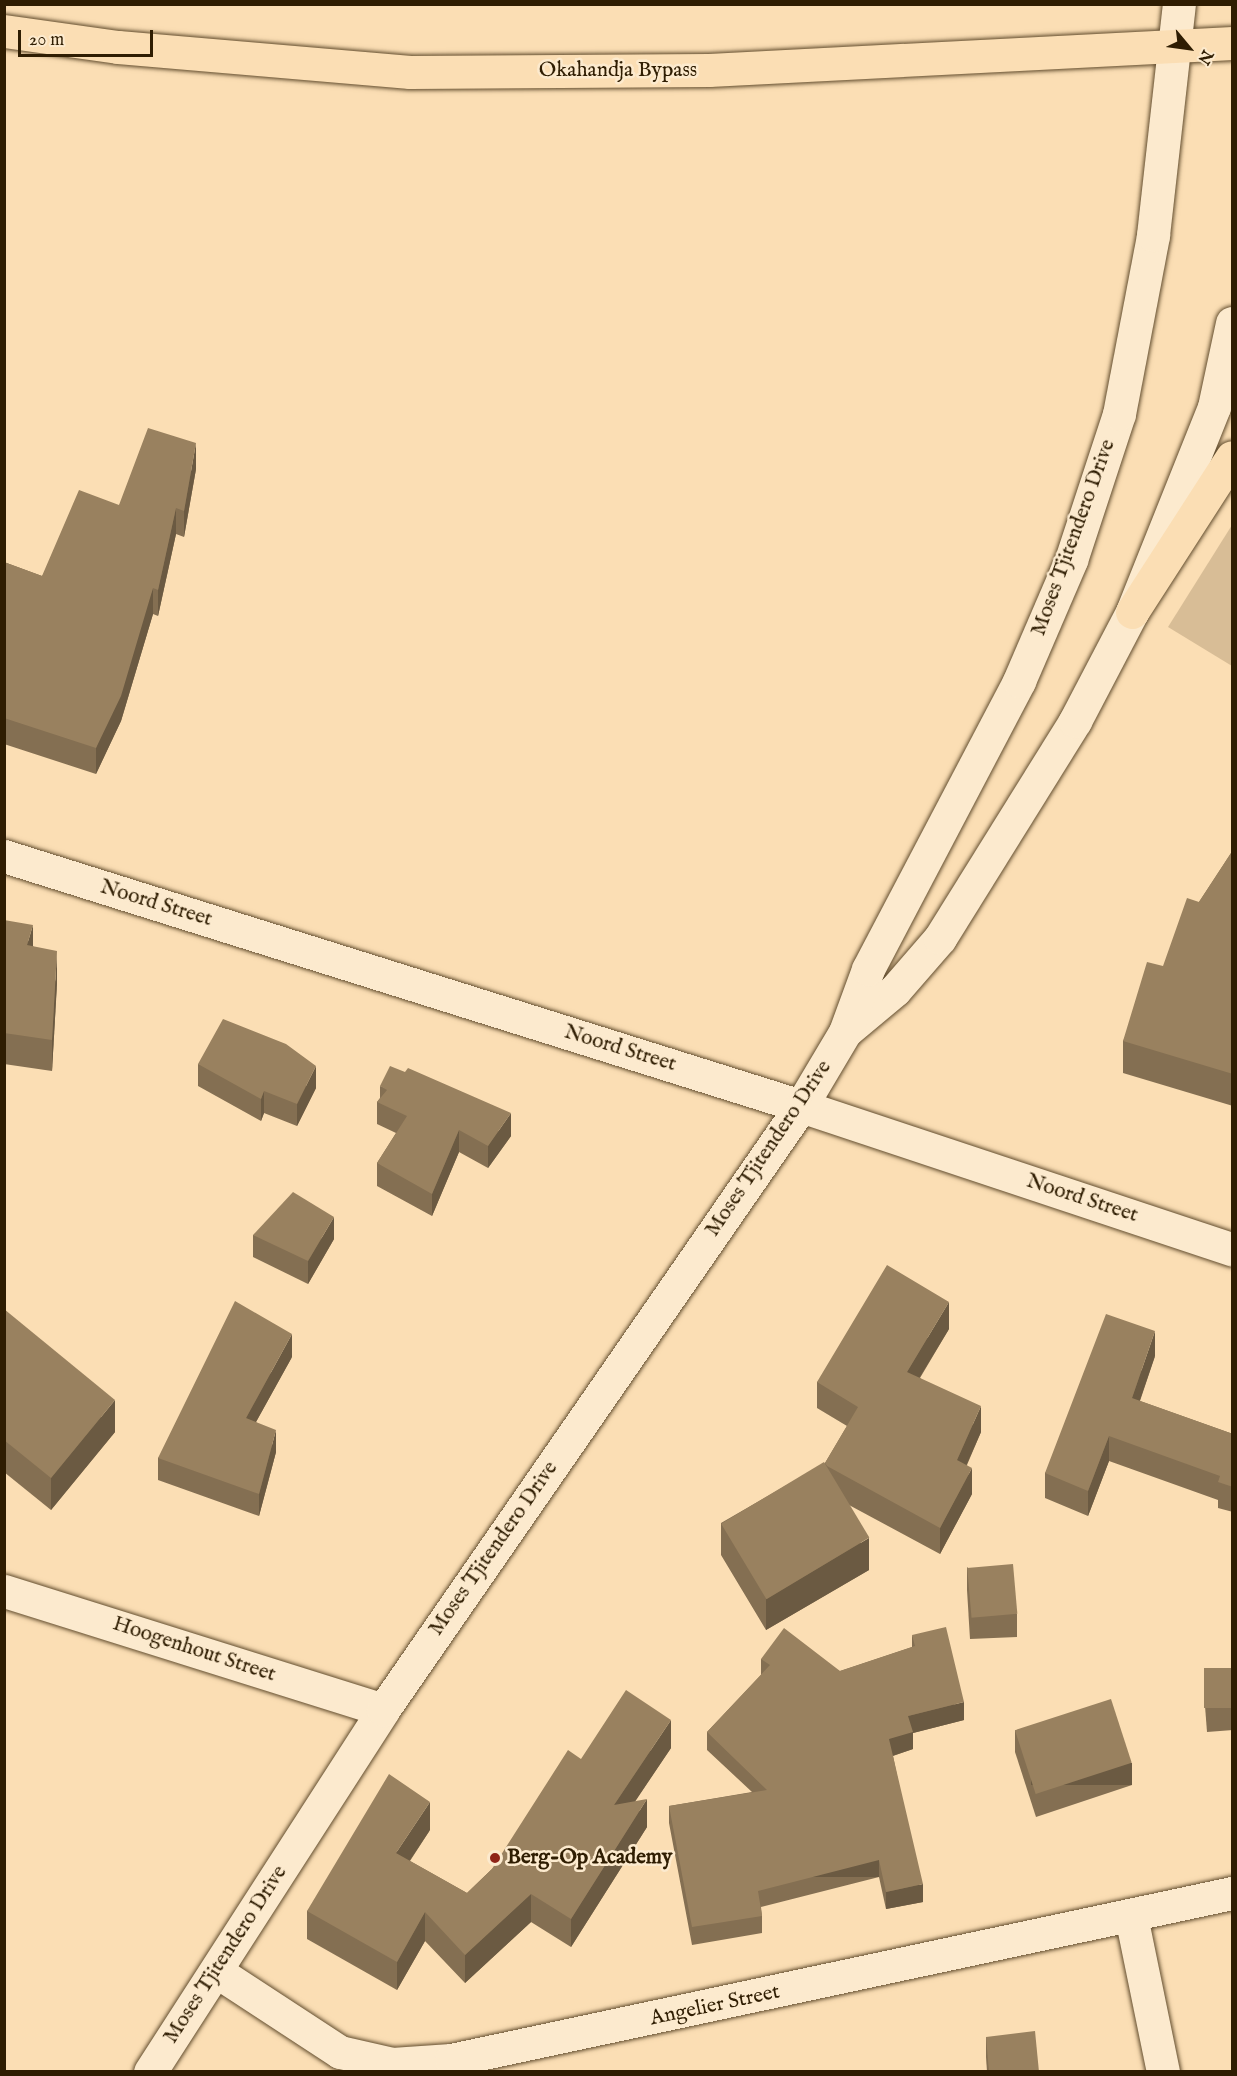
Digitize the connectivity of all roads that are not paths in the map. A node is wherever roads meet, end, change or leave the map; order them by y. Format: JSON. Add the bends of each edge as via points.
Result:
{"nodes":[{"id":1,"x":1179,"y":4,"type":"edge"},
{"id":2,"x":4,"y":31,"type":"edge"},
{"id":3,"x":1233,"y":43,"type":"edge"},
{"id":4,"x":1172,"y":50,"type":"junction"},
{"id":5,"x":1233,"y":323,"type":"edge"},
{"id":6,"x":1233,"y":457,"type":"edge"},
{"id":7,"x":1132,"y":612,"type":"junction"},
{"id":8,"x":4,"y":856,"type":"edge"},
{"id":9,"x":845,"y":1032,"type":"junction"},
{"id":10,"x":801,"y":1106,"type":"junction"},
{"id":11,"x":1233,"y":1249,"type":"edge"},
{"id":12,"x":4,"y":1590,"type":"edge"},
{"id":13,"x":383,"y":1710,"type":"junction"},
{"id":14,"x":1233,"y":1893,"type":"edge"},
{"id":15,"x":1131,"y":1916,"type":"junction"},
{"id":16,"x":216,"y":1971,"type":"junction"},
{"id":17,"x":150,"y":2072,"type":"edge"},
{"id":18,"x":1163,"y":2072,"type":"edge"}],
"edges":[{"from":1,"to":4,"type":"main road","name":"Moses Tjitendero Drive"},
{"from":2,"to":4,"type":"highway","name":"Okahandja Bypass","via":[[118,47],[410,72],[709,70]]},
{"from":3,"to":4,"type":"highway","name":"Okahandja Bypass"},
{"from":4,"to":9,"type":"main road","name":"Moses Tjitendero Drive","via":[[1153,235],[1119,414],[1071,560],[1019,681],[868,969]]},
{"from":5,"to":7,"type":"main road","name":"Moses Tjitendero Drive","via":[[1214,407]]},
{"from":6,"to":7,"type":"highway"},
{"from":7,"to":9,"type":"main road","name":"Moses Tjitendero Drive","via":[[1075,721],[946,929],[895,990]]},
{"from":8,"to":10,"type":"main road","name":"Noord Street"},
{"from":9,"to":10,"type":"main road","name":"Moses Tjitendero Drive"},
{"from":10,"to":11,"type":"main road","name":"Noord Street"},
{"from":10,"to":13,"type":"main road","name":"Moses Tjitendero Drive"},
{"from":12,"to":13,"type":"main road","name":"Hoogenhout Street"},
{"from":13,"to":16,"type":"main road","name":"Moses Tjitendero Drive"},
{"from":14,"to":15,"type":"main road","name":"Angelier Street"},
{"from":15,"to":16,"type":"main road","name":"Angelier Street","via":[[723,2005],[451,2060],[416,2063],[392,2064],[340,2052]]},
{"from":15,"to":18,"type":"main road"},
{"from":16,"to":17,"type":"main road","name":"Moses Tjitendero Drive"}]}
